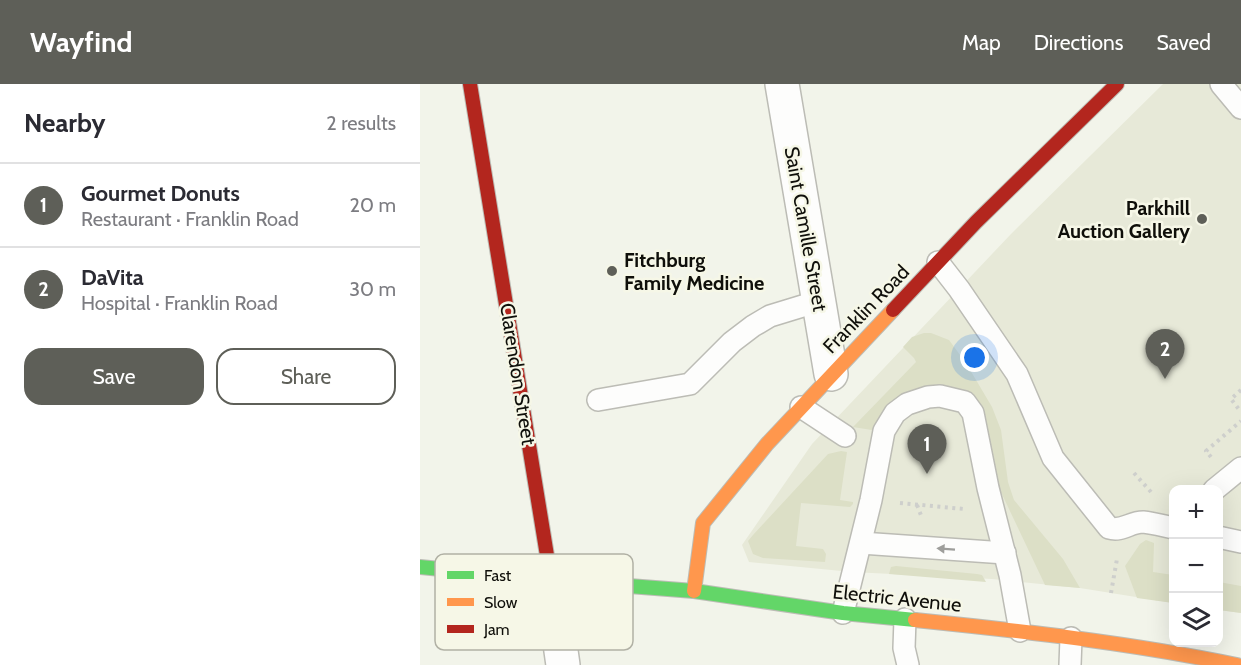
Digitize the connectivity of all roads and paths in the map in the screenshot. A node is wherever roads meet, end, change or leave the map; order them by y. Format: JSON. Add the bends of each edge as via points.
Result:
{"nodes":[{"id":1,"x":470,"y":84,"type":"edge"},
{"id":2,"x":782,"y":84,"type":"edge"},
{"id":3,"x":1117,"y":84,"type":"edge"},
{"id":4,"x":1221,"y":84,"type":"edge"},
{"id":5,"x":1241,"y":108,"type":"edge"},
{"id":6,"x":938,"y":262,"type":"junction"},
{"id":7,"x":819,"y":301,"type":"junction"},
{"id":8,"x":831,"y":374,"type":"junction"},
{"id":9,"x":1241,"y":390,"type":"edge"},
{"id":10,"x":598,"y":400,"type":"dead end"},
{"id":11,"x":801,"y":407,"type":"junction"},
{"id":12,"x":1241,"y":412,"type":"edge"},
{"id":13,"x":845,"y":436,"type":"dead end"},
{"id":14,"x":1241,"y":468,"type":"edge"},
{"id":15,"x":1219,"y":485,"type":"edge"},
{"id":16,"x":897,"y":503,"type":"dead end"},
{"id":17,"x":994,"y":512,"type":"junction"},
{"id":18,"x":1169,"y":526,"type":"edge"},
{"id":19,"x":1223,"y":538,"type":"edge"},
{"id":20,"x":1241,"y":542,"type":"edge"},
{"id":21,"x":861,"y":543,"type":"junction"},
{"id":22,"x":1005,"y":553,"type":"junction"},
{"id":23,"x":547,"y":554,"type":"edge"},
{"id":24,"x":420,"y":567,"type":"edge"},
{"id":25,"x":435,"y":568,"type":"edge"},
{"id":26,"x":633,"y":586,"type":"edge"},
{"id":27,"x":694,"y":591,"type":"junction"},
{"id":28,"x":843,"y":613,"type":"junction"},
{"id":29,"x":905,"y":619,"type":"junction"},
{"id":30,"x":1020,"y":631,"type":"junction"},
{"id":31,"x":1071,"y":638,"type":"junction"},
{"id":32,"x":561,"y":650,"type":"edge"},
{"id":33,"x":563,"y":665,"type":"edge"},
{"id":34,"x":908,"y":665,"type":"edge"},
{"id":35,"x":1070,"y":665,"type":"edge"},
{"id":36,"x":1237,"y":665,"type":"edge"}],
"edges":[{"from":1,"to":23,"type":"main road","name":"Clarendon Street"},
{"from":2,"to":7,"type":"street","name":"Saint Camille Street"},
{"from":3,"to":6,"type":"main road","name":"Franklin Road"},
{"from":4,"to":5,"type":"lane"},
{"from":6,"to":8,"type":"main road","name":"Franklin Road"},
{"from":6,"to":18,"type":"lane","via":[[1017,374],[1053,458],[1109,528],[1121,530],[1141,522]]},
{"from":7,"to":8,"type":"street","name":"Saint Camille Street"},
{"from":7,"to":10,"type":"lane","via":[[770,316],[753,326],[690,384]]},
{"from":8,"to":11,"type":"main road","name":"Franklin Road"},
{"from":9,"to":12,"type":"path","via":[[1231,399]]},
{"from":11,"to":13,"type":"lane"},
{"from":11,"to":27,"type":"main road","name":"Franklin Road","via":[[703,524]]},
{"from":14,"to":15,"type":"lane"},
{"from":16,"to":17,"type":"path"},
{"from":17,"to":21,"type":"lane","via":[[969,407],[958,399],[928,397],[906,404],[884,431]]},
{"from":17,"to":22,"type":"lane"},
{"from":19,"to":20,"type":"lane"},
{"from":22,"to":21,"type":"lane","one_way":true},
{"from":21,"to":28,"type":"lane"},
{"from":22,"to":30,"type":"lane"},
{"from":24,"to":25,"type":"main road"},
{"from":26,"to":27,"type":"main road","name":"Electric Avenue"},
{"from":27,"to":28,"type":"main road","name":"Electric Avenue"},
{"from":28,"to":29,"type":"main road","name":"Electric Avenue"},
{"from":29,"to":30,"type":"main road","name":"Electric Avenue"},
{"from":29,"to":34,"type":"lane"},
{"from":30,"to":31,"type":"main road","name":"Electric Avenue"},
{"from":31,"to":35,"type":"lane"},
{"from":31,"to":36,"type":"main road","name":"Electric Avenue"},
{"from":32,"to":33,"type":"street","name":"Clarendon Street"}]}
